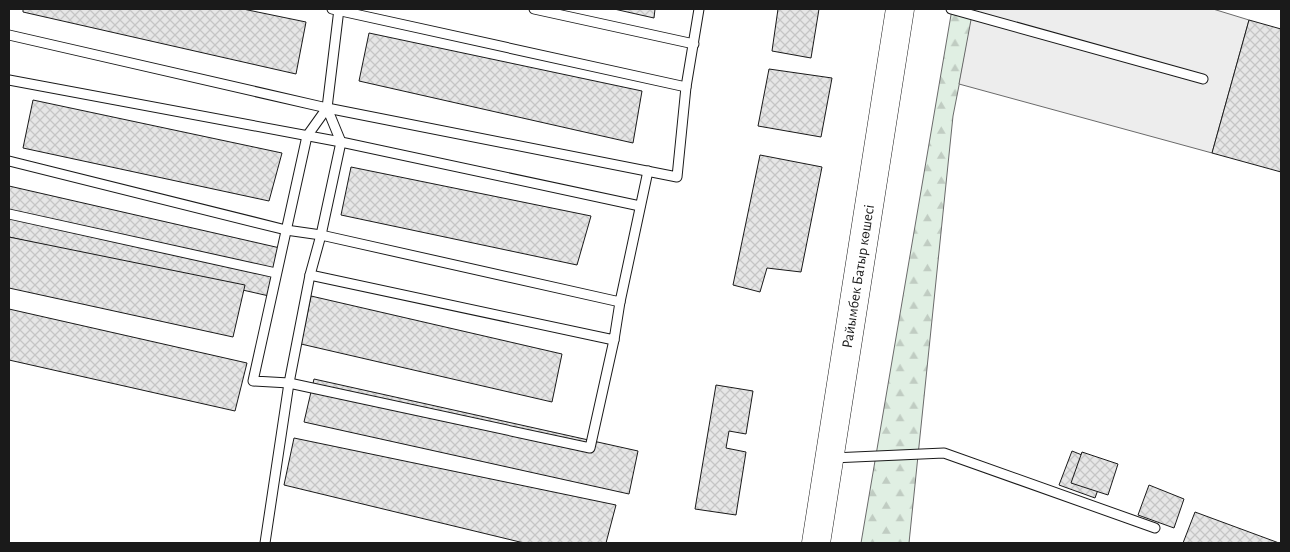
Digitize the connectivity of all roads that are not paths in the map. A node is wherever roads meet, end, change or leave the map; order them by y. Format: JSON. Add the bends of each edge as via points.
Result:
{"nodes":[{"id":1,"x":337,"y":9,"type":"edge"},
{"id":2,"x":534,"y":9,"type":"edge"},
{"id":3,"x":699,"y":9,"type":"edge"},
{"id":4,"x":900,"y":9,"type":"edge"},
{"id":5,"x":951,"y":9,"type":"edge"},
{"id":6,"x":9,"y":35,"type":"edge"},
{"id":7,"x":694,"y":44,"type":"junction"},
{"id":8,"x":1203,"y":79,"type":"dead end"},
{"id":9,"x":9,"y":80,"type":"edge"},
{"id":10,"x":686,"y":87,"type":"junction"},
{"id":11,"x":327,"y":108,"type":"junction"},
{"id":12,"x":307,"y":136,"type":"junction"},
{"id":13,"x":341,"y":142,"type":"junction"},
{"id":14,"x":9,"y":161,"type":"edge"},
{"id":15,"x":648,"y":171,"type":"junction"},
{"id":16,"x":640,"y":206,"type":"junction"},
{"id":17,"x":9,"y":214,"type":"edge"},
{"id":18,"x":286,"y":230,"type":"junction"},
{"id":19,"x":321,"y":235,"type":"junction"},
{"id":20,"x":276,"y":273,"type":"junction"},
{"id":21,"x":310,"y":275,"type":"junction"},
{"id":22,"x":620,"y":302,"type":"junction"},
{"id":23,"x":614,"y":340,"type":"junction"},
{"id":24,"x":289,"y":383,"type":"junction"},
{"id":25,"x":830,"y":458,"type":"junction"},
{"id":26,"x":1155,"y":528,"type":"dead end"},
{"id":27,"x":265,"y":543,"type":"edge"},
{"id":28,"x":816,"y":543,"type":"edge"}],
"edges":[{"from":1,"to":10,"type":"lane"},
{"from":1,"to":11,"type":"lane"},
{"from":2,"to":7,"type":"lane"},
{"from":3,"to":7,"type":"lane"},
{"from":4,"to":25,"type":"main road","name":"Райымбек Батыр көшесі"},
{"from":5,"to":8,"type":"lane"},
{"from":6,"to":11,"type":"lane"},
{"from":7,"to":10,"type":"lane"},
{"from":9,"to":12,"type":"lane"},
{"from":10,"to":15,"type":"lane","via":[[678,177]]},
{"from":11,"to":12,"type":"lane"},
{"from":11,"to":13,"type":"lane"},
{"from":11,"to":15,"type":"lane"},
{"from":12,"to":13,"type":"lane"},
{"from":12,"to":18,"type":"lane"},
{"from":13,"to":16,"type":"lane"},
{"from":13,"to":19,"type":"lane"},
{"from":14,"to":18,"type":"lane"},
{"from":15,"to":16,"type":"lane"},
{"from":16,"to":22,"type":"lane"},
{"from":17,"to":20,"type":"lane"},
{"from":18,"to":19,"type":"lane"},
{"from":18,"to":20,"type":"lane"},
{"from":19,"to":21,"type":"lane"},
{"from":19,"to":22,"type":"lane"},
{"from":20,"to":24,"type":"lane","via":[[253,381]]},
{"from":21,"to":23,"type":"lane"},
{"from":21,"to":24,"type":"lane"},
{"from":22,"to":23,"type":"lane"},
{"from":23,"to":24,"type":"lane","via":[[590,448]]},
{"from":24,"to":27,"type":"lane"},
{"from":25,"to":26,"type":"lane","via":[[944,453]]},
{"from":25,"to":28,"type":"main road","name":"Райымбек Батыр көшесі"}]}
